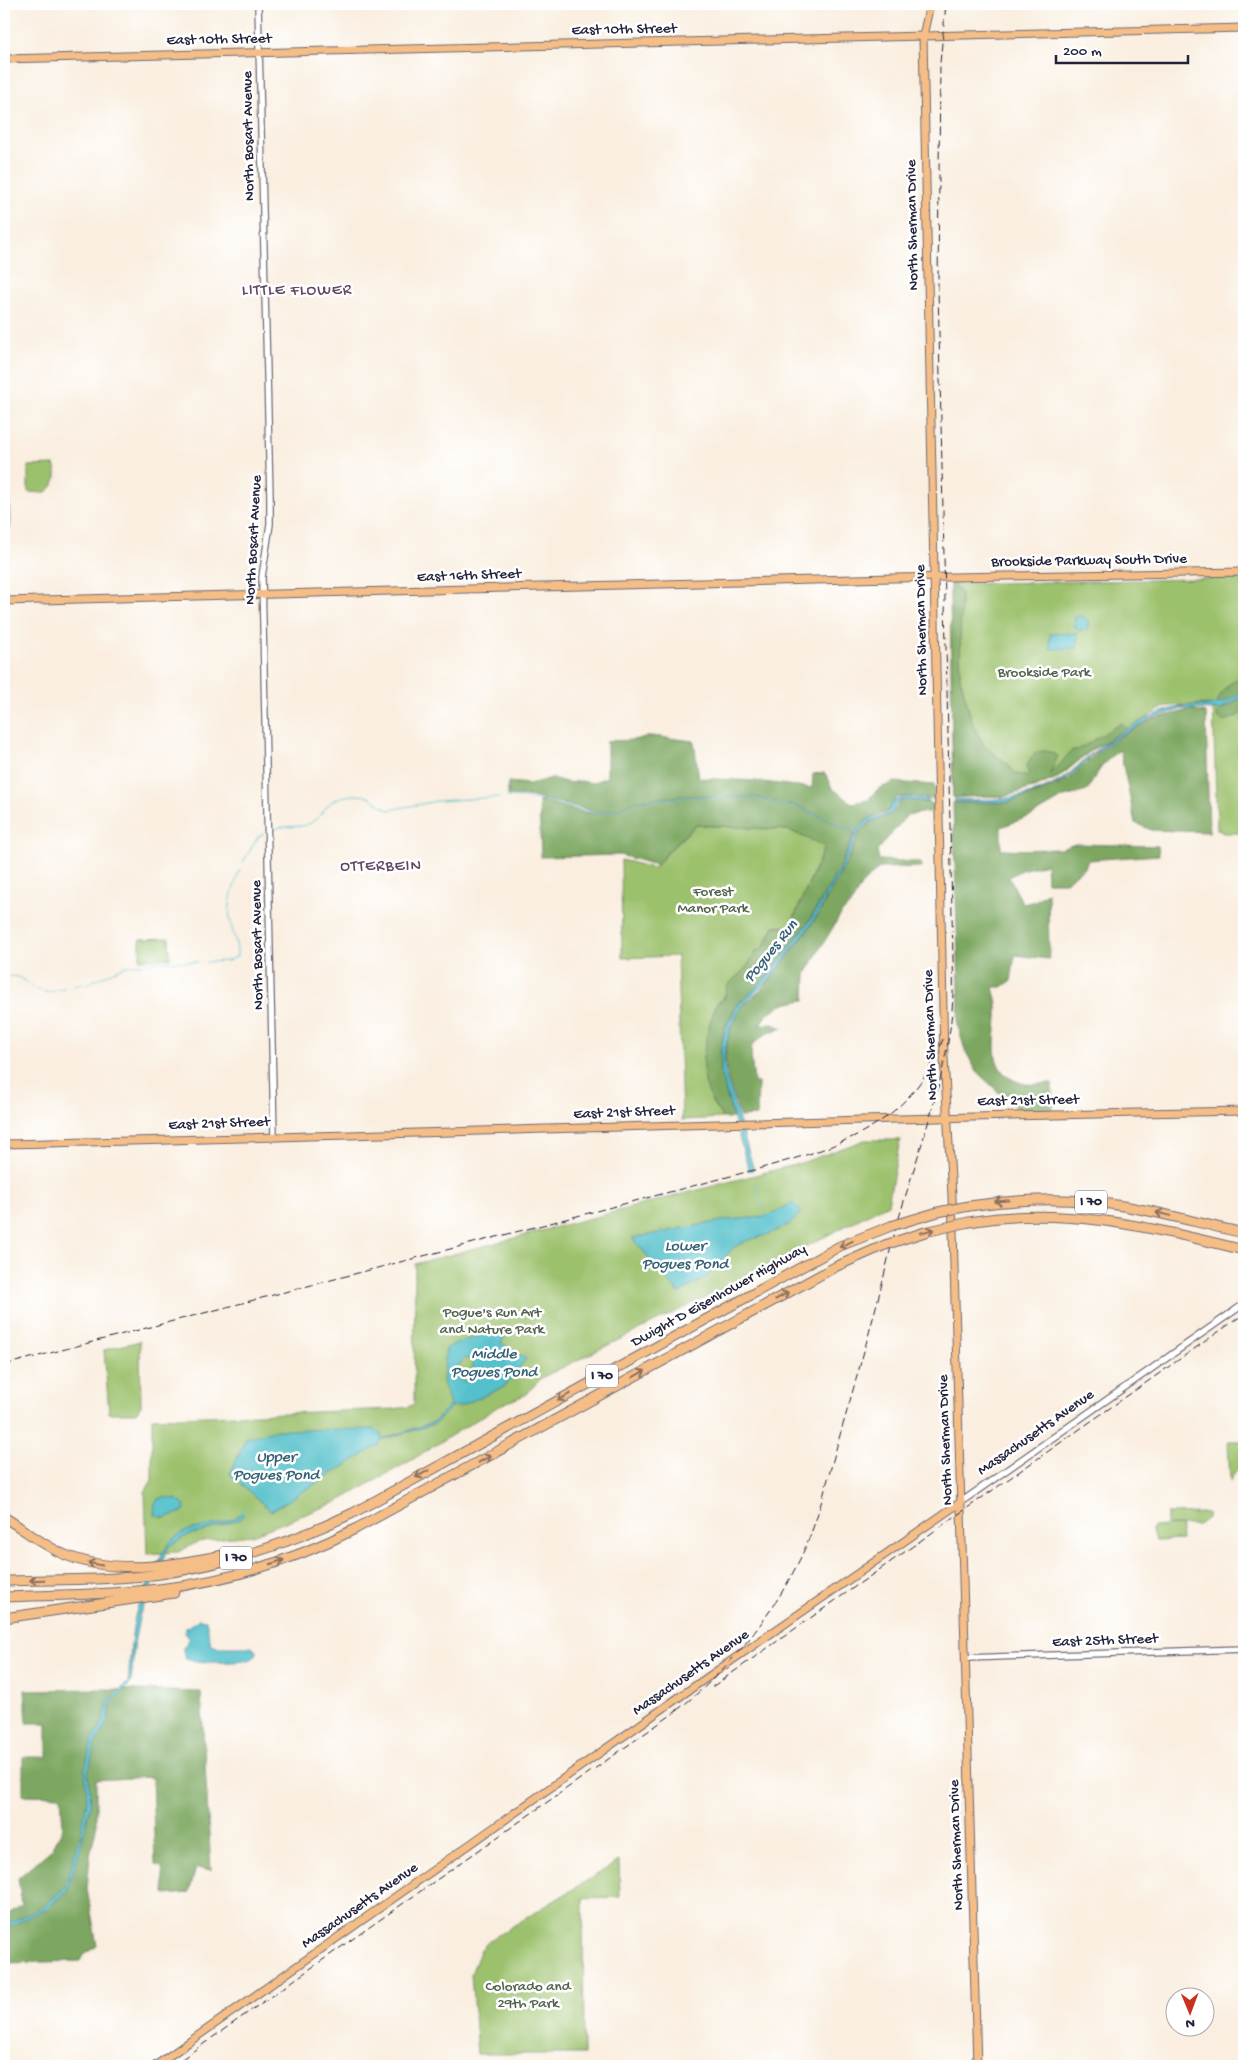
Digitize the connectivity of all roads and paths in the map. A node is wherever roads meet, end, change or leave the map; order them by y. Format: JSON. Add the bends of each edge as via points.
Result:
{"nodes":[{"id":1,"x":258,"y":4,"type":"edge"},
{"id":2,"x":930,"y":4,"type":"edge"},
{"id":3,"x":1244,"y":28,"type":"edge"},
{"id":4,"x":923,"y":36,"type":"junction"},
{"id":5,"x":260,"y":52,"type":"junction"},
{"id":6,"x":4,"y":59,"type":"edge"},
{"id":7,"x":1244,"y":572,"type":"edge"},
{"id":8,"x":935,"y":578,"type":"junction"},
{"id":9,"x":263,"y":596,"type":"junction"},
{"id":10,"x":4,"y":601,"type":"edge"},
{"id":11,"x":1244,"y":1111,"type":"edge"},
{"id":12,"x":947,"y":1117,"type":"junction"},
{"id":13,"x":274,"y":1136,"type":"junction"},
{"id":14,"x":4,"y":1144,"type":"edge"},
{"id":15,"x":1240,"y":1232,"type":"edge"},
{"id":16,"x":1240,"y":1249,"type":"edge"},
{"id":17,"x":1244,"y":1304,"type":"edge"},
{"id":18,"x":961,"y":1502,"type":"junction"},
{"id":19,"x":4,"y":1517,"type":"edge"},
{"id":20,"x":300,"y":1537,"type":"junction"},
{"id":21,"x":4,"y":1581,"type":"edge"},
{"id":22,"x":160,"y":1593,"type":"junction"},
{"id":23,"x":4,"y":1597,"type":"edge"},
{"id":24,"x":4,"y":1618,"type":"edge"},
{"id":25,"x":1244,"y":1649,"type":"edge"},
{"id":26,"x":966,"y":1658,"type":"junction"},
{"id":27,"x":155,"y":2066,"type":"edge"},
{"id":28,"x":977,"y":2066,"type":"edge"}],
"edges":[{"from":1,"to":5,"type":"street","name":"North Bosart Avenue"},
{"from":2,"to":4,"type":"main road","name":"North Sherman Drive"},
{"from":3,"to":4,"type":"main road","name":"East 10th Street"},
{"from":4,"to":5,"type":"main road","name":"East 10th Street"},
{"from":4,"to":8,"type":"main road","name":"North Sherman Drive"},
{"from":5,"to":6,"type":"main road","name":"East 10th Street"},
{"from":5,"to":9,"type":"street","name":"North Bosart Avenue","via":[[270,497]]},
{"from":7,"to":8,"type":"main road","name":"Brookside Parkway South Drive"},
{"from":8,"to":9,"type":"main road","name":"East 16th Street"},
{"from":8,"to":12,"type":"main road","name":"North Sherman Drive"},
{"from":9,"to":10,"type":"main road","name":"East 16th Street"},
{"from":9,"to":13,"type":"street","name":"North Bosart Avenue"},
{"from":11,"to":12,"type":"main road","name":"East 21st Street"},
{"from":12,"to":13,"type":"main road","name":"East 21st Street"},
{"from":12,"to":18,"type":"main road","name":"North Sherman Drive"},
{"from":13,"to":14,"type":"main road","name":"East 21st Street"},
{"from":15,"to":20,"type":"highway","name":"Dwight D Eisenhower Highway","number":"I 70","one_way":true,"bridge":true,"via":[[1128,1206],[1082,1201],[1009,1200],[938,1212],[891,1226],[840,1246],[362,1508]]},
{"from":22,"to":16,"type":"highway","name":"Dwight D Eisenhower Highway","number":"I 70","one_way":true,"bridge":true,"via":[[290,1558],[349,1532],[835,1267],[885,1245],[969,1222],[1013,1216],[1084,1217],[1131,1224]]},
{"from":17,"to":18,"type":"street","name":"Massachusetts Avenue"},
{"from":18,"to":26,"type":"main road","name":"North Sherman Drive"},
{"from":18,"to":27,"type":"main road","name":"Massachusetts Avenue"},
{"from":20,"to":19,"type":"highway","one_way":true,"via":[[210,1558],[144,1566],[107,1566],[78,1559],[50,1547]]},
{"from":20,"to":21,"type":"highway","name":"Dwight D Eisenhower Highway","number":"I 70","one_way":true,"via":[[242,1557],[170,1572]]},
{"from":22,"to":23,"type":"highway"},
{"from":22,"to":24,"type":"highway","via":[[126,1601]]},
{"from":25,"to":26,"type":"street","name":"East 25th Street"},
{"from":26,"to":28,"type":"main road","name":"North Sherman Drive"}]}
